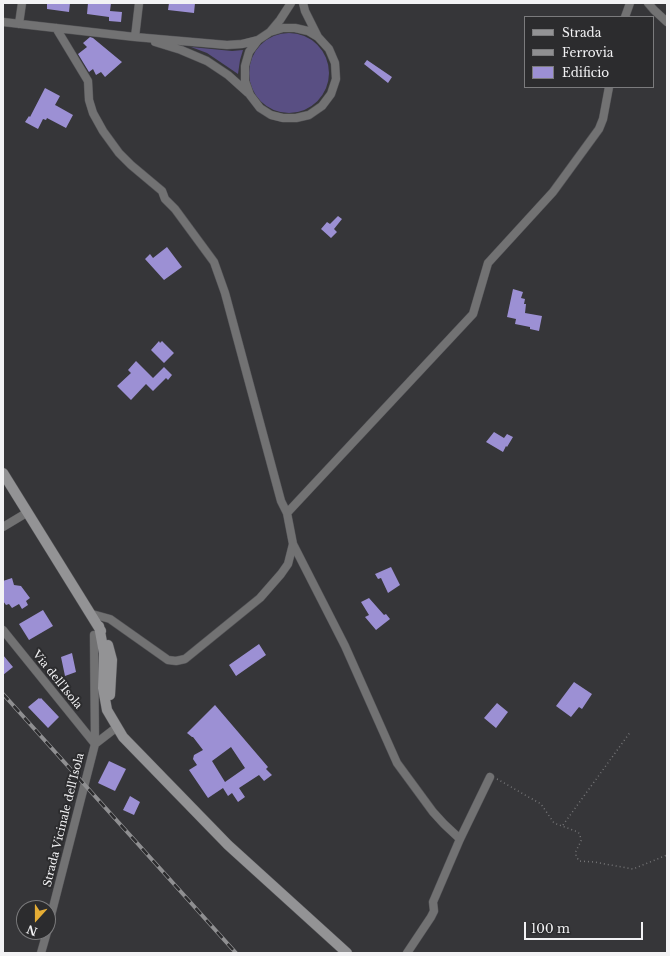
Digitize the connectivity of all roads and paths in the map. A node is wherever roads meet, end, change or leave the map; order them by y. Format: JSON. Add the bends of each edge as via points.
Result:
{"nodes":[{"id":1,"x":22,"y":3,"type":"edge"},
{"id":2,"x":139,"y":3,"type":"edge"},
{"id":3,"x":291,"y":3,"type":"edge"},
{"id":4,"x":303,"y":3,"type":"edge"},
{"id":5,"x":630,"y":3,"type":"edge"},
{"id":6,"x":648,"y":3,"type":"edge"},
{"id":7,"x":625,"y":16,"type":"edge"},
{"id":8,"x":3,"y":22,"type":"edge"},
{"id":9,"x":667,"y":22,"type":"edge"},
{"id":10,"x":20,"y":24,"type":"junction"},
{"id":11,"x":56,"y":28,"type":"junction"},
{"id":12,"x":270,"y":32,"type":"junction"},
{"id":13,"x":135,"y":37,"type":"junction"},
{"id":14,"x":318,"y":37,"type":"junction"},
{"id":15,"x":258,"y":40,"type":"junction"},
{"id":16,"x":609,"y":88,"type":"edge"},
{"id":17,"x":250,"y":95,"type":"junction"},
{"id":18,"x":3,"y":473,"type":"edge"},
{"id":19,"x":28,"y":512,"type":"junction"},
{"id":20,"x":287,"y":513,"type":"junction"},
{"id":21,"x":3,"y":528,"type":"edge"},
{"id":22,"x":293,"y":544,"type":"junction"},
{"id":23,"x":92,"y":614,"type":"junction"},
{"id":24,"x":3,"y":630,"type":"edge"},
{"id":25,"x":96,"y":630,"type":"junction"},
{"id":26,"x":117,"y":727,"type":"junction"},
{"id":27,"x":631,"y":731,"type":"dead end"},
{"id":28,"x":95,"y":744,"type":"junction"},
{"id":29,"x":490,"y":777,"type":"joint"},
{"id":30,"x":562,"y":825,"type":"junction"},
{"id":31,"x":460,"y":838,"type":"junction"},
{"id":32,"x":667,"y":855,"type":"edge"},
{"id":33,"x":55,"y":900,"type":"edge"},
{"id":34,"x":45,"y":940,"type":"edge"},
{"id":35,"x":41,"y":953,"type":"edge"},
{"id":36,"x":347,"y":953,"type":"edge"},
{"id":37,"x":407,"y":953,"type":"edge"}],
"edges":[{"from":1,"to":10,"type":"street"},
{"from":2,"to":13,"type":"street"},
{"from":3,"to":12,"type":"street"},
{"from":4,"to":14,"type":"street"},
{"from":5,"to":7,"type":"street"},
{"from":6,"to":9,"type":"street"},
{"from":8,"to":10,"type":"street"},
{"from":10,"to":11,"type":"street"},
{"from":11,"to":13,"type":"street"},
{"from":11,"to":20,"type":"street","via":[[88,81],[89,100],[103,131],[123,157],[162,191],[165,199],[214,262],[225,293],[281,501]]},
{"from":12,"to":14,"type":"street","via":[[295,28]]},
{"from":12,"to":15,"type":"street"},
{"from":13,"to":15,"type":"street","via":[[227,45]]},
{"from":13,"to":17,"type":"street","via":[[181,50],[207,61],[228,75]]},
{"from":14,"to":17,"type":"street","via":[[329,49],[335,63],[336,79],[331,94],[322,106],[309,115],[283,118],[260,108]]},
{"from":15,"to":17,"type":"street","via":[[249,52],[245,66],[245,81]]},
{"from":16,"to":20,"type":"street","via":[[599,129],[553,192],[488,263],[473,314]]},
{"from":18,"to":19,"type":"main road"},
{"from":19,"to":21,"type":"street"},
{"from":19,"to":23,"type":"main road"},
{"from":20,"to":22,"type":"street"},
{"from":22,"to":23,"type":"street","via":[[285,569],[260,598],[184,659],[168,660],[110,620]]},
{"from":22,"to":31,"type":"street","via":[[344,646],[397,763],[433,812]]},
{"from":23,"to":25,"type":"main road"},
{"from":24,"to":28,"type":"street","name":"Via dell'Isola"},
{"from":25,"to":26,"type":"main road","via":[[104,653],[107,710]]},
{"from":25,"to":28,"type":"street"},
{"from":26,"to":28,"type":"street","name":"Strada Vicinale dell'Isola"},
{"from":26,"to":36,"type":"main road","via":[[123,737],[228,845]]},
{"from":27,"to":30,"type":"path"},
{"from":28,"to":33,"type":"street","name":"Strada Vicinale dell'Isola"},
{"from":29,"to":30,"type":"path","via":[[542,804],[554,823]]},
{"from":29,"to":31,"type":"street"},
{"from":30,"to":32,"type":"path","via":[[580,835],[576,856],[582,862],[633,869]]},
{"from":31,"to":37,"type":"street","via":[[433,902],[434,911]]},
{"from":34,"to":35,"type":"street"}]}
